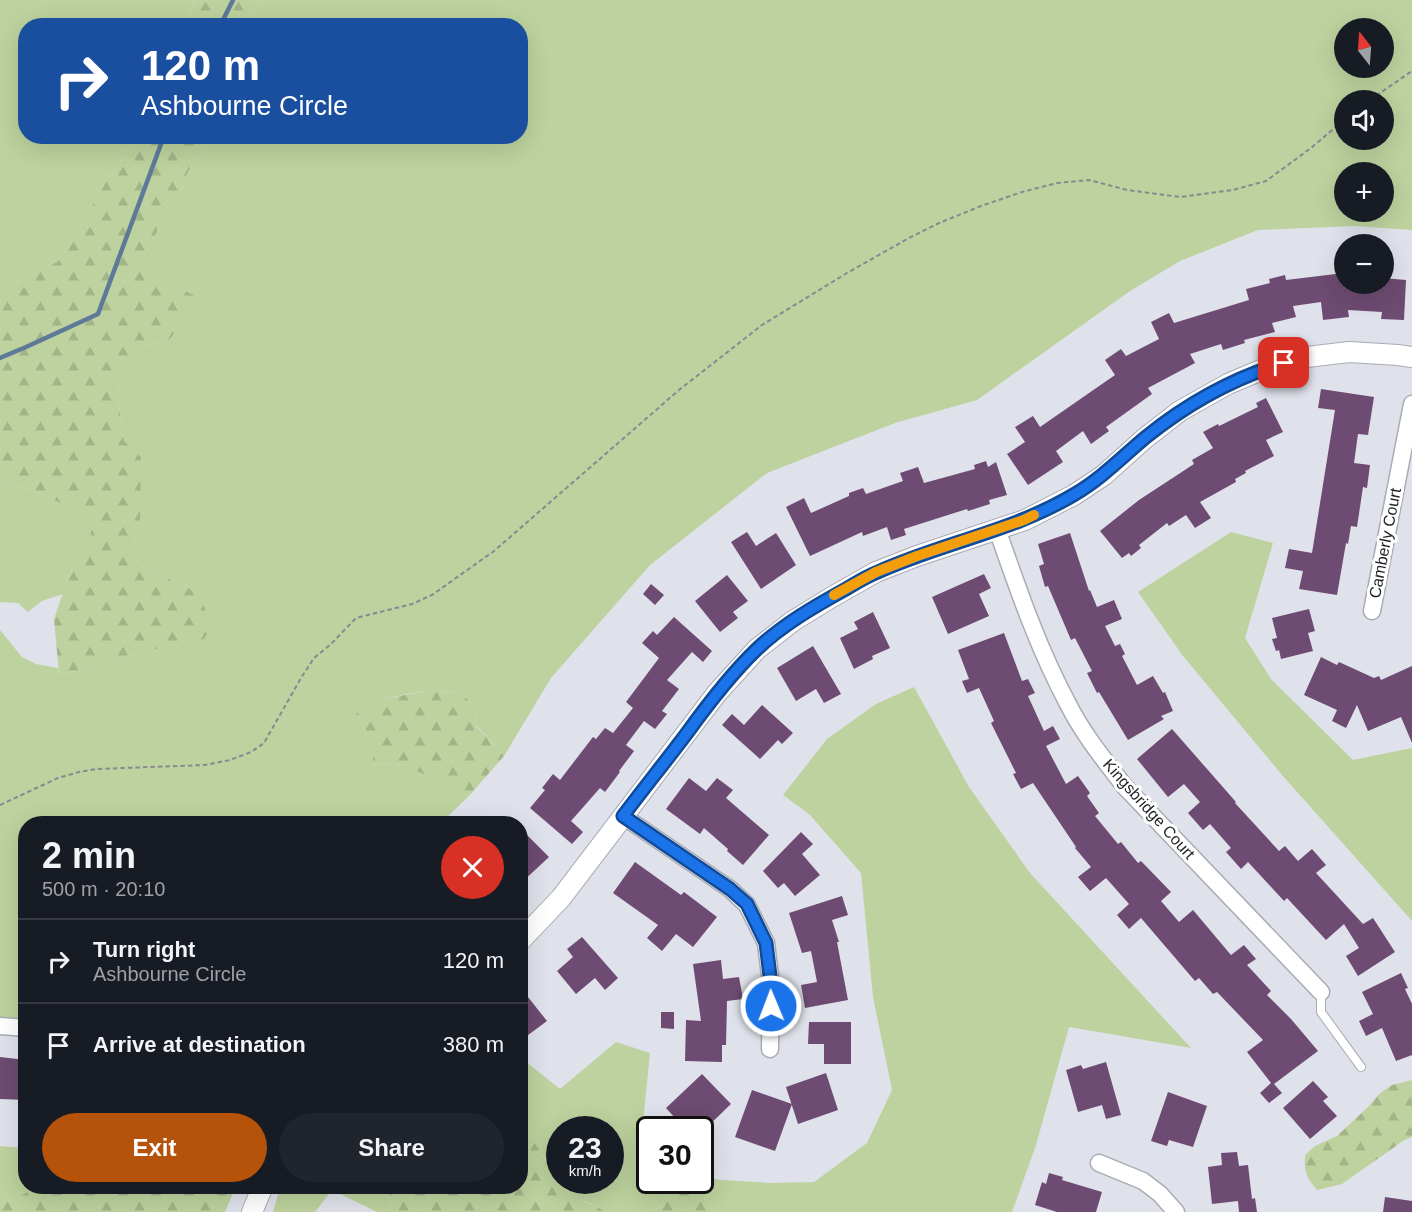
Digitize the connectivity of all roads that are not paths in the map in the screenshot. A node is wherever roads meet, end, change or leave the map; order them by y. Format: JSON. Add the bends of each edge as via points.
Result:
{"nodes":[{"id":1,"x":1412,"y":357,"type":"edge"},
{"id":2,"x":1412,"y":404,"type":"edge"},
{"id":3,"x":997,"y":529,"type":"junction"},
{"id":4,"x":1372,"y":611,"type":"dead end"},
{"id":5,"x":623,"y":816,"type":"junction"},
{"id":6,"x":528,"y":933,"type":"edge"},
{"id":7,"x":1321,"y":992,"type":"joint"},
{"id":8,"x":0,"y":1026,"type":"edge"},
{"id":9,"x":18,"y":1027,"type":"edge"},
{"id":10,"x":770,"y":1049,"type":"dead end"},
{"id":11,"x":1361,"y":1067,"type":"dead end"},
{"id":12,"x":1099,"y":1163,"type":"dead end"},
{"id":13,"x":260,"y":1194,"type":"edge"},
{"id":14,"x":252,"y":1212,"type":"edge"},
{"id":15,"x":1176,"y":1212,"type":"edge"}],
"edges":[{"from":1,"to":3,"type":"street","via":[[1349,352],[1307,357],[1261,370],[1180,411],[1074,495]]},
{"from":2,"to":4,"type":"street","name":"Camberly Court"},
{"from":3,"to":5,"type":"street","via":[[876,572],[793,621],[757,649],[717,693]]},
{"from":3,"to":7,"type":"street","name":"Kingsbridge Court","via":[[1049,666],[1105,762],[1125,788]]},
{"from":5,"to":6,"type":"street","via":[[561,898]]},
{"from":5,"to":10,"type":"street","via":[[747,904],[766,943],[771,984]]},
{"from":7,"to":11,"type":"lane","via":[[1321,1012]]},
{"from":8,"to":9,"type":"street"},
{"from":12,"to":15,"type":"street","via":[[1143,1180]]},
{"from":13,"to":14,"type":"street"}]}
